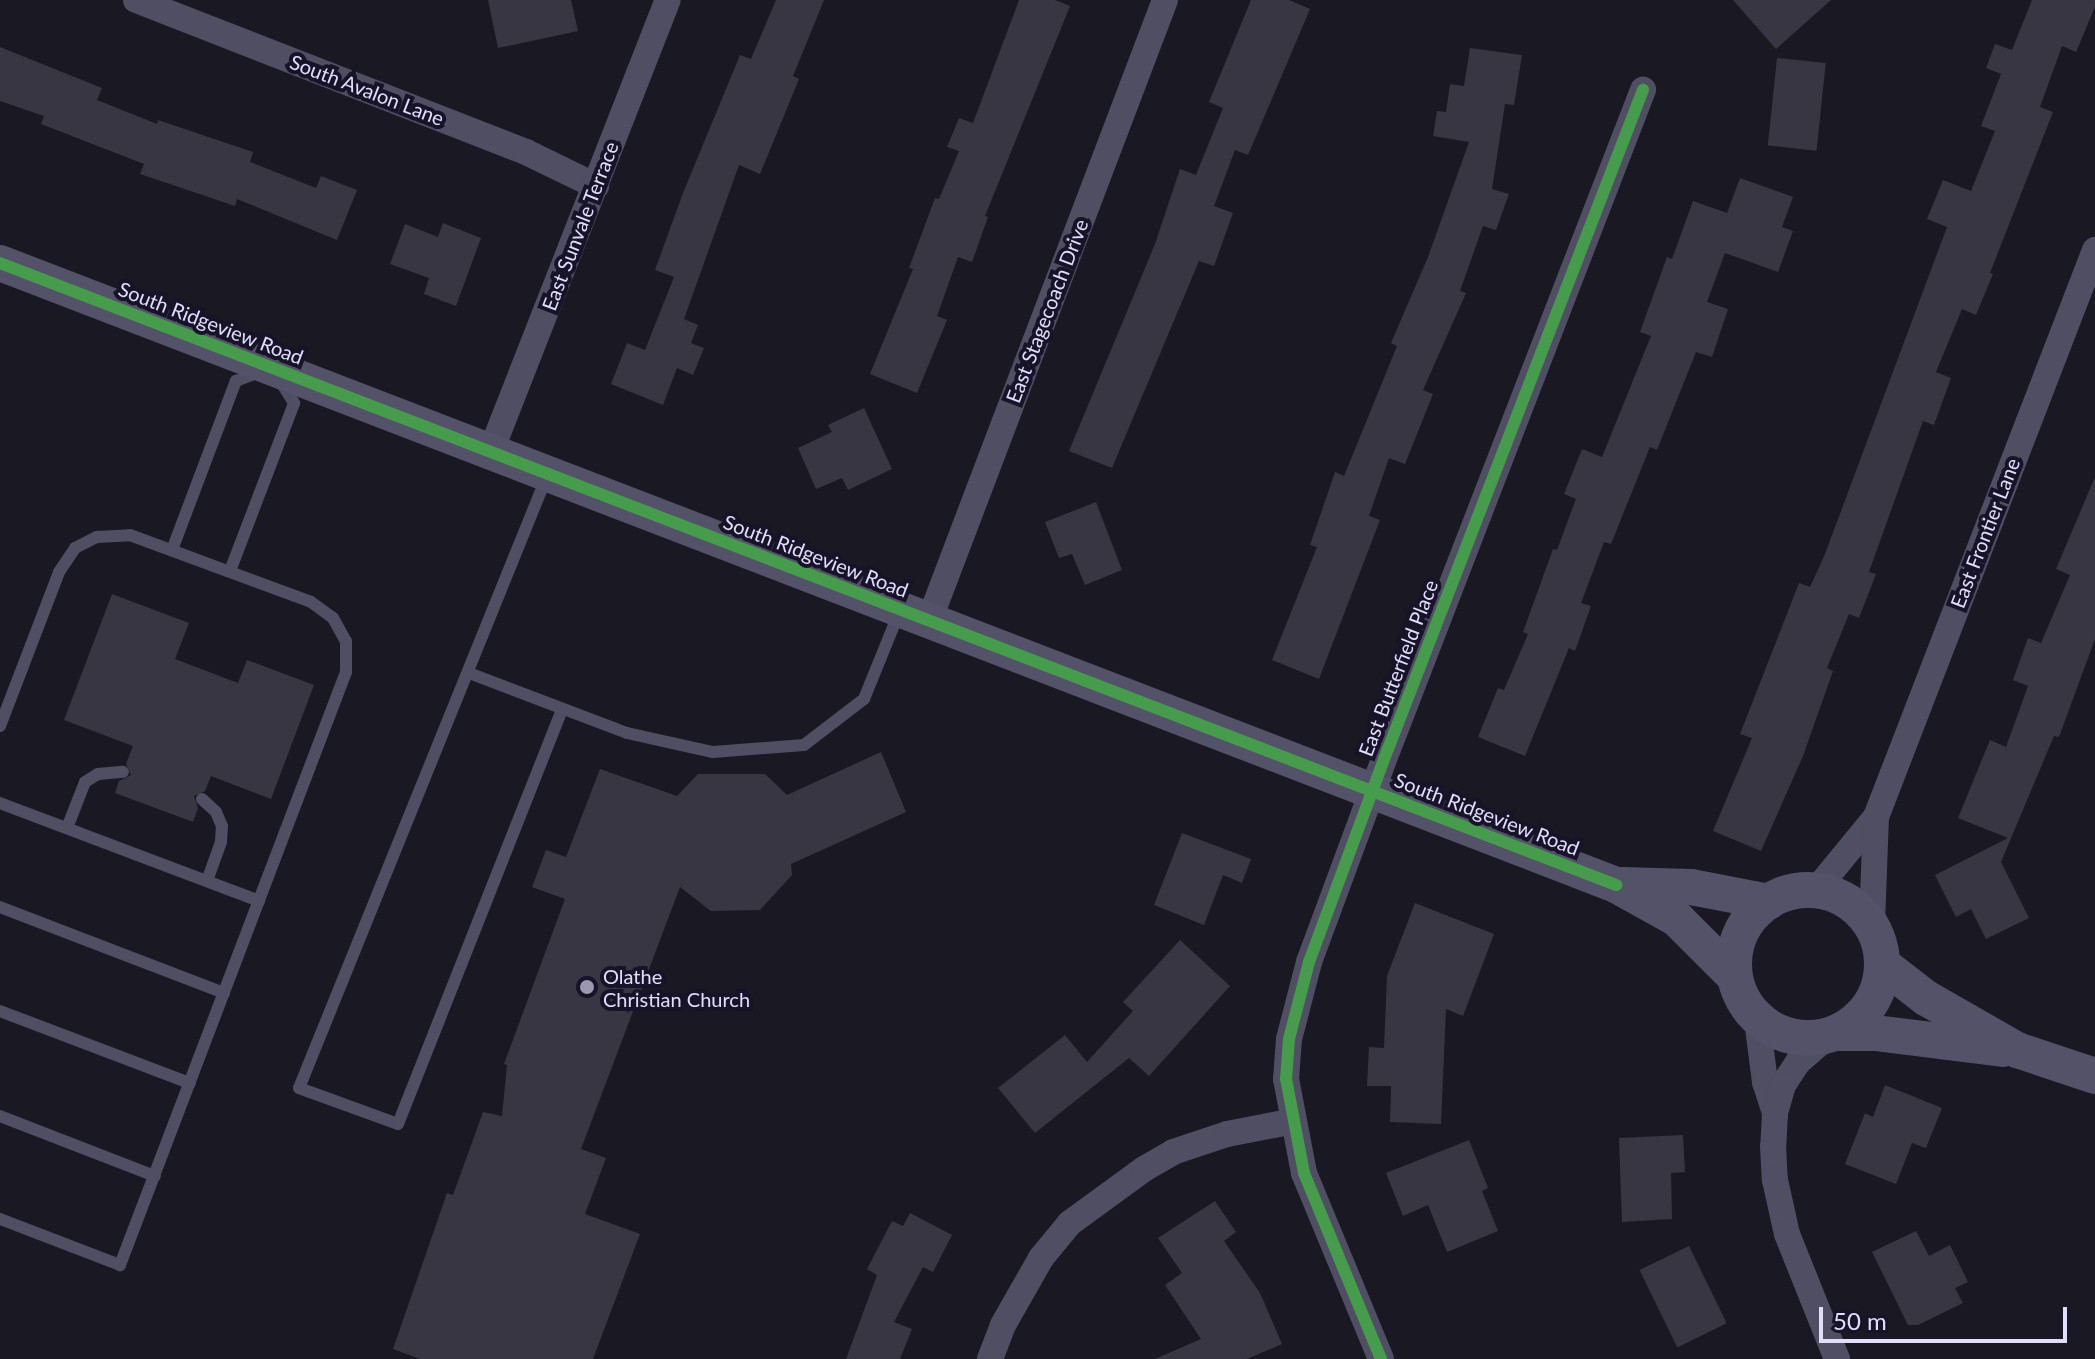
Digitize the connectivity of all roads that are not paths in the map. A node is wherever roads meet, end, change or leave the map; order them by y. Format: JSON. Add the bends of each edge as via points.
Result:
{"nodes":[{"id":1,"x":136,"y":0,"type":"edge"},
{"id":2,"x":668,"y":0,"type":"edge"},
{"id":3,"x":1165,"y":0,"type":"edge"},
{"id":4,"x":1643,"y":90,"type":"dead end"},
{"id":5,"x":596,"y":186,"type":"junction"},
{"id":6,"x":2095,"y":250,"type":"edge"},
{"id":7,"x":0,"y":263,"type":"edge"},
{"id":8,"x":272,"y":368,"type":"junction"},
{"id":9,"x":491,"y":451,"type":"junction"},
{"id":10,"x":548,"y":473,"type":"junction"},
{"id":11,"x":172,"y":550,"type":"junction"},
{"id":12,"x":230,"y":571,"type":"junction"},
{"id":13,"x":915,"y":616,"type":"junction"},
{"id":14,"x":469,"y":673,"type":"junction"},
{"id":15,"x":562,"y":709,"type":"junction"},
{"id":16,"x":0,"y":726,"type":"edge"},
{"id":17,"x":123,"y":772,"type":"dead end"},
{"id":18,"x":1372,"y":792,"type":"junction"},
{"id":19,"x":202,"y":799,"type":"dead end"},
{"id":20,"x":0,"y":803,"type":"edge"},
{"id":21,"x":1876,"y":817,"type":"junction"},
{"id":22,"x":67,"y":828,"type":"junction"},
{"id":23,"x":207,"y":881,"type":"junction"},
{"id":24,"x":1616,"y":885,"type":"junction"},
{"id":25,"x":1816,"y":890,"type":"junction"},
{"id":26,"x":259,"y":901,"type":"junction"},
{"id":27,"x":1769,"y":902,"type":"junction"},
{"id":28,"x":0,"y":907,"type":"edge"},
{"id":29,"x":1872,"y":925,"type":"junction"},
{"id":30,"x":1882,"y":964,"type":"junction"},
{"id":31,"x":1734,"y":976,"type":"junction"},
{"id":32,"x":224,"y":993,"type":"junction"},
{"id":33,"x":0,"y":1011,"type":"edge"},
{"id":34,"x":1757,"y":1020,"type":"junction"},
{"id":35,"x":1832,"y":1035,"type":"junction"},
{"id":36,"x":2017,"y":1050,"type":"junction"},
{"id":37,"x":2095,"y":1076,"type":"edge"},
{"id":38,"x":190,"y":1083,"type":"junction"},
{"id":39,"x":1775,"y":1113,"type":"junction"},
{"id":40,"x":0,"y":1116,"type":"edge"},
{"id":41,"x":1294,"y":1121,"type":"junction"},
{"id":42,"x":155,"y":1176,"type":"junction"},
{"id":43,"x":0,"y":1219,"type":"edge"},
{"id":44,"x":990,"y":1359,"type":"edge"},
{"id":45,"x":1381,"y":1359,"type":"edge"},
{"id":46,"x":1837,"y":1359,"type":"edge"}],
"edges":[{"from":1,"to":5,"type":"street","name":"South Avalon Lane","via":[[526,152]]},
{"from":2,"to":5,"type":"street","name":"East Sunvale Terrace"},
{"from":3,"to":13,"type":"street","name":"East Stagecoach Drive"},
{"from":4,"to":18,"type":"street","name":"East Butterfield Place"},
{"from":5,"to":9,"type":"street","name":"East Sunvale Terrace"},
{"from":6,"to":21,"type":"street","name":"East Frontier Lane"},
{"from":7,"to":8,"type":"main road","name":"South Ridgeview Road"},
{"from":8,"to":9,"type":"main road","name":"South Ridgeview Road"},
{"from":8,"to":11,"type":"lane","via":[[236,381]]},
{"from":8,"to":12,"type":"lane","via":[[294,403]]},
{"from":9,"to":10,"type":"main road","name":"South Ridgeview Road"},
{"from":10,"to":13,"type":"main road","name":"South Ridgeview Road"},
{"from":10,"to":14,"type":"lane"},
{"from":11,"to":12,"type":"lane"},
{"from":11,"to":16,"type":"lane","via":[[130,535],[97,537],[75,548],[59,572]]},
{"from":12,"to":26,"type":"lane","via":[[311,602],[333,618],[346,641],[346,672]]},
{"from":13,"to":15,"type":"lane","via":[[864,699],[804,745],[713,752],[627,733]]},
{"from":13,"to":18,"type":"main road","name":"South Ridgeview Road"},
{"from":14,"to":15,"type":"lane"},
{"from":14,"to":15,"type":"lane","via":[[299,1088],[398,1124]]},
{"from":17,"to":22,"type":"lane","via":[[98,774],[85,782]]},
{"from":18,"to":24,"type":"main road","name":"South Ridgeview Road"},
{"from":18,"to":41,"type":"street","name":"East Butterfield Place","via":[[1309,962],[1289,1039],[1286,1079]]},
{"from":19,"to":23,"type":"lane","via":[[222,826]]},
{"from":20,"to":22,"type":"lane"},
{"from":21,"to":25,"type":"street"},
{"from":21,"to":29,"type":"street"},
{"from":22,"to":23,"type":"lane"},
{"from":23,"to":26,"type":"lane"},
{"from":24,"to":27,"type":"main road","via":[[1691,887]]},
{"from":24,"to":31,"type":"main road","via":[[1677,919]]},
{"from":25,"to":27,"type":"main road","via":[[1780,895]]},
{"from":25,"to":29,"type":"main road","via":[[1850,903]]},
{"from":26,"to":32,"type":"lane"},
{"from":27,"to":31,"type":"main road","via":[[1743,928],[1734,951]]},
{"from":28,"to":32,"type":"lane"},
{"from":29,"to":30,"type":"main road"},
{"from":30,"to":35,"type":"main road","via":[[1867,1010]]},
{"from":30,"to":36,"type":"main road","via":[[1926,998]]},
{"from":31,"to":34,"type":"main road","via":[[1742,1000]]},
{"from":32,"to":38,"type":"lane"},
{"from":33,"to":38,"type":"lane"},
{"from":34,"to":35,"type":"main road","via":[[1802,1039]]},
{"from":34,"to":39,"type":"street"},
{"from":35,"to":36,"type":"main road","via":[[1875,1033]]},
{"from":35,"to":39,"type":"street","via":[[1798,1062],[1783,1085]]},
{"from":36,"to":37,"type":"main road"},
{"from":38,"to":42,"type":"lane"},
{"from":39,"to":46,"type":"street","via":[[1775,1180],[1787,1234]]},
{"from":40,"to":42,"type":"lane"},
{"from":41,"to":44,"type":"street","via":[[1227,1134],[1173,1152],[1070,1223],[1041,1258]]},
{"from":41,"to":45,"type":"street","name":"East Butterfield Place","via":[[1304,1173]]},
{"from":42,"to":43,"type":"lane","via":[[120,1265]]}]}
